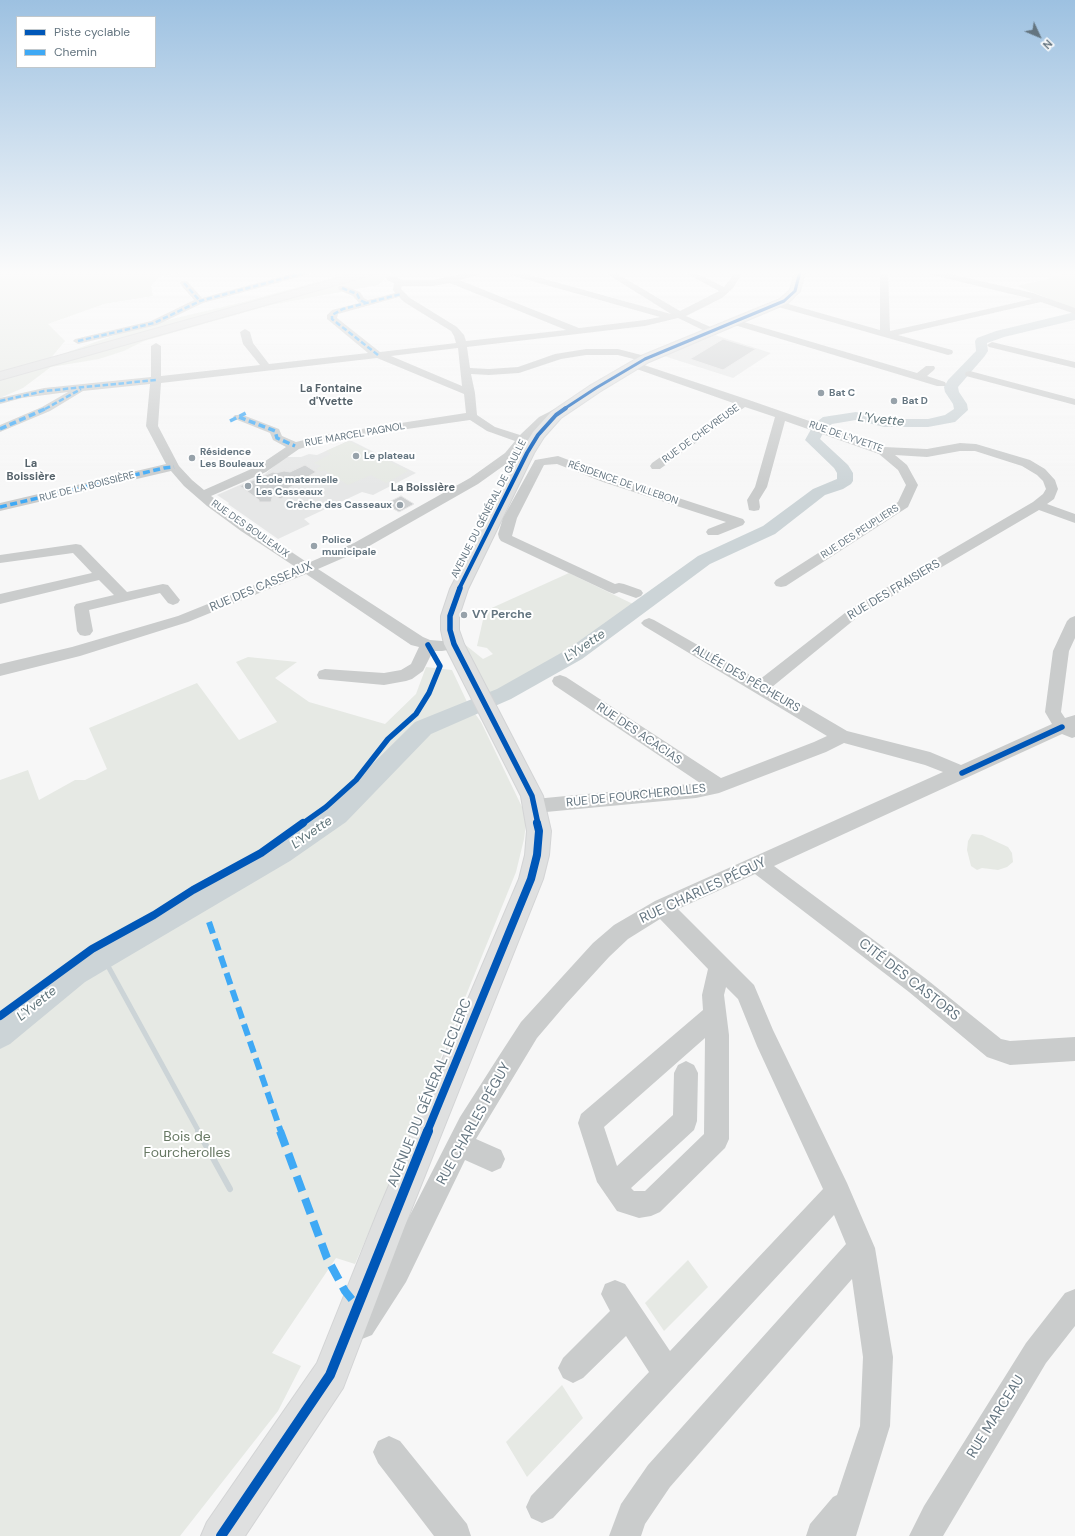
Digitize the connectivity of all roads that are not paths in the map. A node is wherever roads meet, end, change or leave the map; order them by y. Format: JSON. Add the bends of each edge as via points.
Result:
{"nodes":[{"id":1,"x":115,"y":344,"type":"edge"},
{"id":2,"x":248,"y":344,"type":"edge"},
{"id":3,"x":364,"y":344,"type":"edge"},
{"id":4,"x":474,"y":344,"type":"edge"},
{"id":5,"x":683,"y":344,"type":"edge"},
{"id":6,"x":807,"y":344,"type":"edge"},
{"id":7,"x":919,"y":344,"type":"edge"},
{"id":8,"x":462,"y":345,"type":"junction"},
{"id":9,"x":992,"y":345,"type":"dead end"},
{"id":10,"x":156,"y":346,"type":"dead end"},
{"id":11,"x":948,"y":352,"type":"dead end"},
{"id":12,"x":378,"y":355,"type":"junction"},
{"id":13,"x":640,"y":362,"type":"junction"},
{"id":14,"x":1075,"y":365,"type":"edge"},
{"id":15,"x":266,"y":368,"type":"junction"},
{"id":16,"x":930,"y":368,"type":"dead end"},
{"id":17,"x":466,"y":371,"type":"junction"},
{"id":18,"x":970,"y":374,"type":"dead end"},
{"id":19,"x":0,"y":376,"type":"edge"},
{"id":20,"x":919,"y":377,"type":"junction"},
{"id":21,"x":156,"y":380,"type":"junction"},
{"id":22,"x":941,"y":384,"type":"dead end"},
{"id":23,"x":82,"y":388,"type":"junction"},
{"id":24,"x":470,"y":393,"type":"junction"},
{"id":25,"x":0,"y":401,"type":"edge"},
{"id":26,"x":745,"y":402,"type":"junction"},
{"id":27,"x":1075,"y":402,"type":"edge"},
{"id":28,"x":565,"y":408,"type":"junction"},
{"id":29,"x":781,"y":415,"type":"junction"},
{"id":30,"x":239,"y":416,"type":"dead end"},
{"id":31,"x":472,"y":416,"type":"junction"},
{"id":32,"x":0,"y":429,"type":"edge"},
{"id":33,"x":523,"y":440,"type":"junction"},
{"id":34,"x":295,"y":446,"type":"junction"},
{"id":35,"x":883,"y":451,"type":"junction"},
{"id":36,"x":521,"y":456,"type":"junction"},
{"id":37,"x":656,"y":466,"type":"dead end"},
{"id":38,"x":174,"y":468,"type":"junction"},
{"id":39,"x":203,"y":495,"type":"junction"},
{"id":40,"x":1038,"y":505,"type":"junction"},
{"id":41,"x":0,"y":507,"type":"edge"},
{"id":42,"x":754,"y":507,"type":"dead end"},
{"id":43,"x":503,"y":517,"type":"junction"},
{"id":44,"x":1075,"y":519,"type":"edge"},
{"id":45,"x":713,"y":532,"type":"dead end"},
{"id":46,"x":0,"y":559,"type":"edge"},
{"id":47,"x":306,"y":569,"type":"junction"},
{"id":48,"x":102,"y":575,"type":"junction"},
{"id":49,"x":781,"y":583,"type":"dead end"},
{"id":50,"x":636,"y":593,"type":"dead end"},
{"id":51,"x":124,"y":597,"type":"junction"},
{"id":52,"x":0,"y":599,"type":"edge"},
{"id":53,"x":178,"y":609,"type":"junction"},
{"id":54,"x":1075,"y":621,"type":"edge"},
{"id":55,"x":650,"y":623,"type":"dead end"},
{"id":56,"x":85,"y":631,"type":"dead end"},
{"id":57,"x":454,"y":644,"type":"junction"},
{"id":58,"x":428,"y":645,"type":"junction"},
{"id":59,"x":0,"y":670,"type":"edge"},
{"id":60,"x":325,"y":675,"type":"dead end"},
{"id":61,"x":560,"y":681,"type":"dead end"},
{"id":62,"x":760,"y":688,"type":"junction"},
{"id":63,"x":1071,"y":727,"type":"edge"},
{"id":64,"x":842,"y":736,"type":"junction"},
{"id":65,"x":962,"y":773,"type":"junction"},
{"id":66,"x":719,"y":786,"type":"junction"},
{"id":67,"x":535,"y":806,"type":"junction"},
{"id":68,"x":758,"y":865,"type":"junction"},
{"id":69,"x":662,"y":907,"type":"junction"},
{"id":70,"x":720,"y":966,"type":"junction"},
{"id":71,"x":715,"y":1015,"type":"junction"},
{"id":72,"x":1075,"y":1049,"type":"edge"},
{"id":73,"x":686,"y":1073,"type":"dead end"},
{"id":74,"x":459,"y":1145,"type":"junction"},
{"id":75,"x":492,"y":1159,"type":"dead end"},
{"id":76,"x":614,"y":1186,"type":"junction"},
{"id":77,"x":838,"y":1192,"type":"junction"},
{"id":78,"x":861,"y":1248,"type":"junction"},
{"id":79,"x":1075,"y":1303,"type":"edge"},
{"id":80,"x":573,"y":1368,"type":"dead end"},
{"id":81,"x":668,"y":1374,"type":"junction"},
{"id":82,"x":330,"y":1375,"type":"junction"},
{"id":83,"x":389,"y":1452,"type":"dead end"},
{"id":84,"x":852,"y":1498,"type":"junction"},
{"id":85,"x":542,"y":1507,"type":"dead end"},
{"id":86,"x":221,"y":1536,"type":"edge"},
{"id":87,"x":455,"y":1536,"type":"edge"},
{"id":88,"x":625,"y":1536,"type":"edge"},
{"id":89,"x":822,"y":1536,"type":"edge"},
{"id":90,"x":840,"y":1536,"type":"edge"},
{"id":91,"x":925,"y":1536,"type":"edge"}],
"edges":[{"from":1,"to":19,"type":"main road"},
{"from":2,"to":15,"type":"street"},
{"from":3,"to":12,"type":"street"},
{"from":4,"to":8,"type":"street"},
{"from":5,"to":13,"type":"main road","name":"AVENUE DU GÉNÉRAL DE GAULLE"},
{"from":6,"to":20,"type":"street"},
{"from":7,"to":11,"type":"street"},
{"from":8,"to":12,"type":"street"},
{"from":8,"to":17,"type":"street"},
{"from":9,"to":14,"type":"street"},
{"from":10,"to":21,"type":"street","name":"RUE DES BOULEAUX"},
{"from":12,"to":15,"type":"street"},
{"from":12,"to":24,"type":"street"},
{"from":13,"to":17,"type":"street","name":"RUE DE L'YVETTE","via":[[618,352],[586,352],[559,356],[519,370]]},
{"from":13,"to":26,"type":"street","name":"RUE DE L'YVETTE"},
{"from":13,"to":28,"type":"main road","name":"AVENUE DU GÉNÉRAL DE GAULLE"},
{"from":15,"to":21,"type":"street"},
{"from":16,"to":20,"type":"street"},
{"from":17,"to":24,"type":"street"},
{"from":18,"to":27,"type":"street"},
{"from":20,"to":22,"type":"street"},
{"from":21,"to":23,"type":"street"},
{"from":21,"to":38,"type":"street","name":"RUE DES BOULEAUX","via":[[152,426]]},
{"from":23,"to":25,"type":"street","via":[[44,391]]},
{"from":23,"to":32,"type":"street","via":[[46,409]]},
{"from":24,"to":31,"type":"street"},
{"from":26,"to":29,"type":"street","name":"RUE DE L'YVETTE"},
{"from":26,"to":37,"type":"street","name":"RUE DE CHEVREUSE"},
{"from":28,"to":33,"type":"street","via":[[543,419]]},
{"from":28,"to":36,"type":"main road","name":"AVENUE DU GÉNÉRAL DE GAULLE","via":[[542,430]]},
{"from":29,"to":35,"type":"street","name":"RUE DE L'YVETTE"},
{"from":29,"to":42,"type":"street","via":[[761,487],[753,500]]},
{"from":30,"to":34,"type":"street","via":[[275,431],[277,438]]},
{"from":31,"to":33,"type":"street","via":[[491,429]]},
{"from":31,"to":34,"type":"street","name":"RUE MARCEL PAGNOL","via":[[329,438]]},
{"from":33,"to":36,"type":"street"},
{"from":34,"to":39,"type":"street","name":"RUE MARCEL PAGNOL","via":[[262,470]]},
{"from":35,"to":40,"type":"street","name":"RUE DE L'YVETTE","via":[[927,453],[976,448],[1026,463],[1049,480],[1052,489],[1049,496]]},
{"from":35,"to":49,"type":"street","name":"RUE DES PEUPLIERS","via":[[903,468],[912,485],[903,504]]},
{"from":36,"to":43,"type":"main road","name":"AVENUE DU GÉNÉRAL DE GAULLE"},
{"from":36,"to":47,"type":"street","name":"RUE DES CASSEAUX","via":[[504,460],[466,486],[372,540]]},
{"from":38,"to":39,"type":"street","name":"RUE DES BOULEAUX"},
{"from":38,"to":41,"type":"street","name":"RUE DE LA BOISSIÈRE","via":[[164,468]]},
{"from":39,"to":47,"type":"street","name":"RUE DES BOULEAUX"},
{"from":40,"to":44,"type":"street"},
{"from":40,"to":62,"type":"street","name":"RUE DES FRAISIERS","via":[[855,612]]},
{"from":43,"to":45,"type":"street","name":"RÉSIDENCE DE VILLEBON","via":[[539,464],[558,460],[607,479],[738,522]]},
{"from":43,"to":50,"type":"street","name":"RÉSIDENCE DE VILLEBON","via":[[506,538],[614,589],[619,587]]},
{"from":43,"to":57,"type":"main road","name":"AVENUE DU GÉNÉRAL DE GAULLE","via":[[453,603],[450,630]]},
{"from":46,"to":48,"type":"street","via":[[76,548]]},
{"from":47,"to":53,"type":"street","name":"RUE DES CASSEAUX"},
{"from":47,"to":58,"type":"street","name":"RUE DES BOULEAUX","via":[[417,641]]},
{"from":48,"to":51,"type":"street"},
{"from":48,"to":52,"type":"street"},
{"from":51,"to":53,"type":"street","via":[[164,588]]},
{"from":51,"to":56,"type":"street","via":[[81,607]]},
{"from":53,"to":59,"type":"street","name":"RUE DES CASSEAUX","via":[[88,648]]},
{"from":54,"to":63,"type":"street","via":[[1061,651],[1052,712]]},
{"from":55,"to":62,"type":"street","name":"ALLÉE DES PÊCHEURS"},
{"from":57,"to":58,"type":"street","name":"RUE DES BOULEAUX"},
{"from":57,"to":67,"type":"main road","name":"AVENUE DU GÉNÉRAL LECLERC","via":[[527,785]]},
{"from":58,"to":60,"type":"street","via":[[417,667],[406,676],[384,679]]},
{"from":61,"to":66,"type":"street","name":"RUE DES ACACIAS"},
{"from":62,"to":64,"type":"street","name":"ALLÉE DES PÊCHEURS"},
{"from":63,"to":65,"type":"street","name":"RUE CHARLES PÉGUY"},
{"from":64,"to":65,"type":"street","via":[[930,759]]},
{"from":64,"to":66,"type":"street","name":"RUE DE FOURCHEROLLES"},
{"from":65,"to":68,"type":"street","name":"RUE CHARLES PÉGUY"},
{"from":66,"to":67,"type":"street","name":"RUE DE FOURCHEROLLES","via":[[696,791]]},
{"from":67,"to":82,"type":"main road","name":"AVENUE DU GÉNÉRAL LECLERC","via":[[539,842],[531,878]]},
{"from":68,"to":69,"type":"street","name":"RUE CHARLES PÉGUY"},
{"from":68,"to":72,"type":"street","name":"CITÉ DES CASTORS","via":[[918,985],[995,1049],[1010,1053]]},
{"from":69,"to":70,"type":"street"},
{"from":69,"to":74,"type":"street","name":"RUE CHARLES PÉGUY","via":[[621,932],[601,950],[529,1030]]},
{"from":70,"to":71,"type":"street","via":[[713,995]]},
{"from":70,"to":77,"type":"street","via":[[746,992]]},
{"from":71,"to":76,"type":"street","via":[[590,1123],[606,1173]]},
{"from":71,"to":76,"type":"street","via":[[716,1139],[651,1203],[639,1205],[626,1202]]},
{"from":73,"to":76,"type":"street","via":[[685,1121]]},
{"from":74,"to":75,"type":"street"},
{"from":74,"to":82,"type":"street","name":"RUE CHARLES PÉGUY","via":[[396,1272]]},
{"from":77,"to":78,"type":"street"},
{"from":77,"to":81,"type":"street"},
{"from":78,"to":84,"type":"street","via":[[878,1357],[874,1426]]},
{"from":78,"to":88,"type":"street","via":[[659,1476],[632,1515]]},
{"from":79,"to":91,"type":"street","name":"RUE MARCEAU","via":[[1036,1353]]},
{"from":80,"to":81,"type":"street","via":[[621,1304]]},
{"from":81,"to":85,"type":"street"},
{"from":82,"to":86,"type":"main road","name":"AVENUE DU GÉNÉRAL LECLERC"},
{"from":83,"to":87,"type":"street"},
{"from":84,"to":89,"type":"street"},
{"from":84,"to":90,"type":"street"}]}
